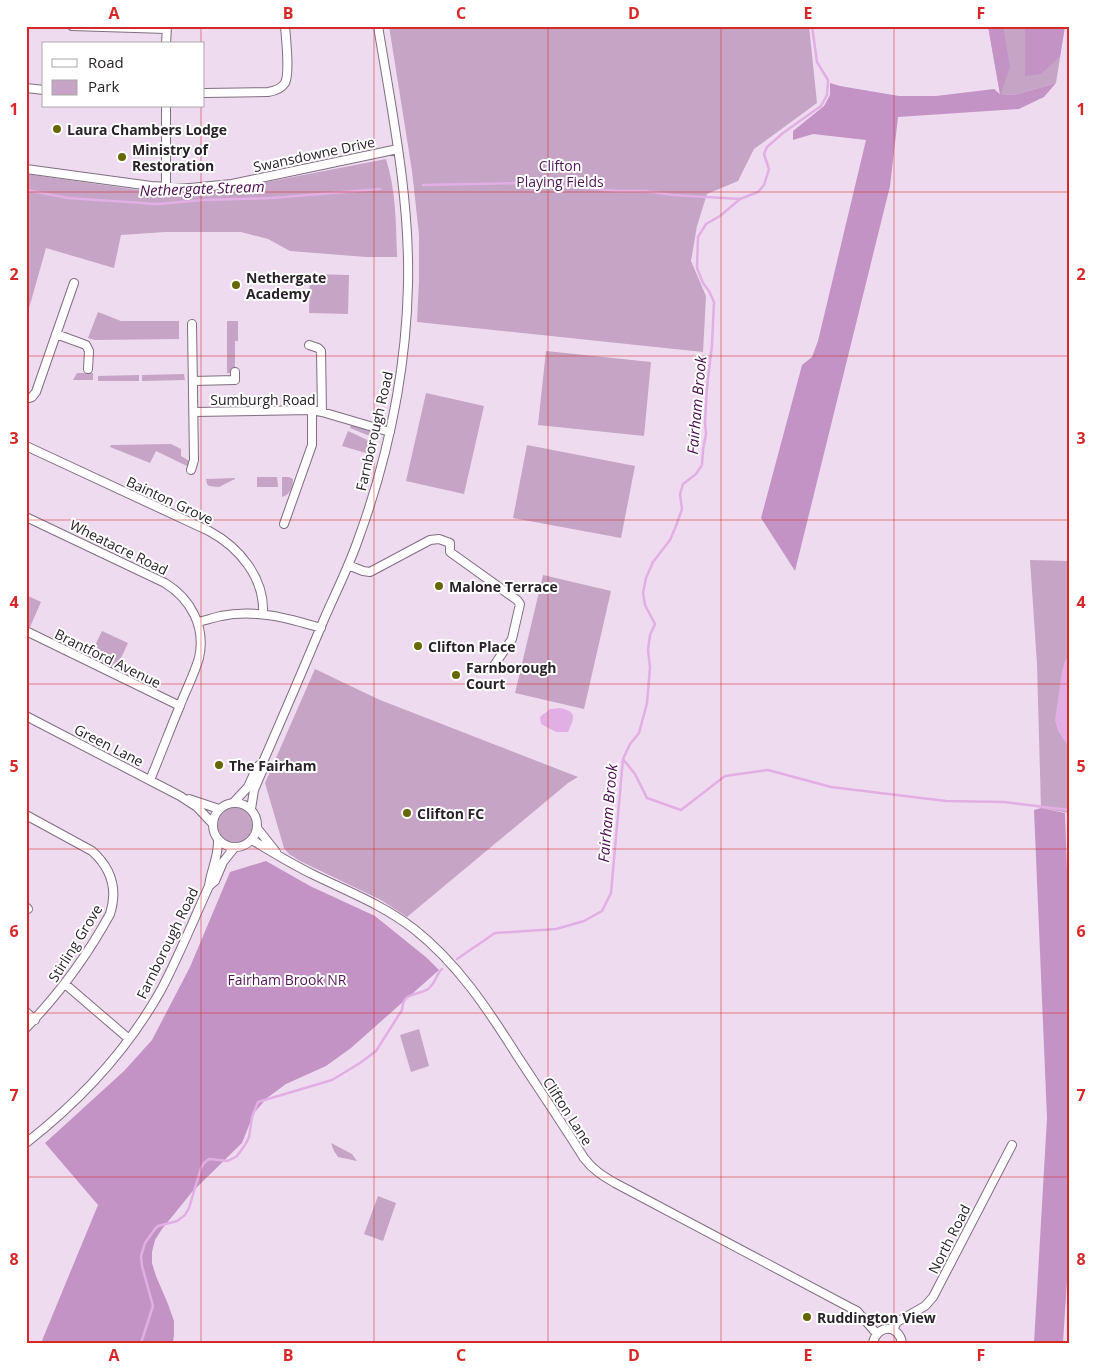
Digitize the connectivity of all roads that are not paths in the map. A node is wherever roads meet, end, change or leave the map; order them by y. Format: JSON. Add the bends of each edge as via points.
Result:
{"nodes":[{"id":1,"x":72,"y":26,"type":"edge"},
{"id":2,"x":285,"y":26,"type":"edge"},
{"id":3,"x":378,"y":26,"type":"edge"},
{"id":4,"x":166,"y":28,"type":"edge"},
{"id":5,"x":166,"y":42,"type":"edge"},
{"id":6,"x":26,"y":88,"type":"edge"},
{"id":7,"x":42,"y":90,"type":"edge"},
{"id":8,"x":205,"y":93,"type":"edge"},
{"id":9,"x":166,"y":108,"type":"edge"},
{"id":10,"x":398,"y":149,"type":"junction"},
{"id":11,"x":26,"y":169,"type":"edge"},
{"id":12,"x":166,"y":187,"type":"junction"},
{"id":13,"x":71,"y":285,"type":"dead end"},
{"id":14,"x":182,"y":330,"type":"dead end"},
{"id":15,"x":56,"y":334,"type":"junction"},
{"id":16,"x":309,"y":345,"type":"dead end"},
{"id":17,"x":88,"y":369,"type":"dead end"},
{"id":18,"x":235,"y":372,"type":"dead end"},
{"id":19,"x":193,"y":381,"type":"junction"},
{"id":20,"x":26,"y":400,"type":"edge"},
{"id":21,"x":312,"y":410,"type":"junction"},
{"id":22,"x":194,"y":412,"type":"junction"},
{"id":23,"x":322,"y":412,"type":"junction"},
{"id":24,"x":390,"y":432,"type":"junction"},
{"id":25,"x":26,"y":446,"type":"edge"},
{"id":26,"x":184,"y":452,"type":"dead end"},
{"id":27,"x":194,"y":452,"type":"junction"},
{"id":28,"x":191,"y":470,"type":"dead end"},
{"id":29,"x":283,"y":502,"type":"dead end"},
{"id":30,"x":291,"y":505,"type":"junction"},
{"id":31,"x":26,"y":517,"type":"edge"},
{"id":32,"x":284,"y":524,"type":"dead end"},
{"id":33,"x":348,"y":565,"type":"junction"},
{"id":34,"x":264,"y":614,"type":"junction"},
{"id":35,"x":198,"y":622,"type":"junction"},
{"id":36,"x":321,"y":628,"type":"junction"},
{"id":37,"x":26,"y":632,"type":"edge"},
{"id":38,"x":491,"y":670,"type":"dead end"},
{"id":39,"x":180,"y":706,"type":"junction"},
{"id":40,"x":26,"y":716,"type":"edge"},
{"id":41,"x":263,"y":762,"type":"junction"},
{"id":42,"x":150,"y":780,"type":"junction"},
{"id":43,"x":180,"y":796,"type":"junction"},
{"id":44,"x":234,"y":802,"type":"junction"},
{"id":45,"x":219,"y":809,"type":"junction"},
{"id":46,"x":251,"y":809,"type":"junction"},
{"id":47,"x":26,"y":815,"type":"edge"},
{"id":48,"x":213,"y":824,"type":"junction"},
{"id":49,"x":257,"y":828,"type":"junction"},
{"id":50,"x":218,"y":839,"type":"junction"},
{"id":51,"x":252,"y":840,"type":"junction"},
{"id":52,"x":235,"y":847,"type":"junction"},
{"id":53,"x":279,"y":856,"type":"junction"},
{"id":54,"x":209,"y":886,"type":"junction"},
{"id":55,"x":65,"y":984,"type":"junction"},
{"id":56,"x":26,"y":1012,"type":"edge"},
{"id":57,"x":35,"y":1020,"type":"junction"},
{"id":58,"x":26,"y":1028,"type":"edge"},
{"id":59,"x":129,"y":1039,"type":"junction"},
{"id":60,"x":26,"y":1143,"type":"edge"},
{"id":61,"x":1012,"y":1145,"type":"dead end"},
{"id":62,"x":893,"y":1330,"type":"junction"},
{"id":63,"x":877,"y":1334,"type":"junction"},
{"id":64,"x":873,"y":1343,"type":"edge"},
{"id":65,"x":902,"y":1343,"type":"edge"}],
"edges":[{"from":1,"to":4,"type":"street"},
{"from":2,"to":8,"type":"street","via":[[287,71],[282,87],[268,92]]},
{"from":3,"to":10,"type":"street","name":"Farnborough Road"},
{"from":4,"to":5,"type":"street"},
{"from":6,"to":7,"type":"street"},
{"from":9,"to":12,"type":"street"},
{"from":10,"to":12,"type":"street","name":"Swansdowne Drive","via":[[232,184]]},
{"from":10,"to":24,"type":"street","name":"Farnborough Road","via":[[406,213],[408,285],[402,364]]},
{"from":11,"to":12,"type":"street","name":"Swansdowne Drive"},
{"from":13,"to":15,"type":"street"},
{"from":14,"to":19,"type":"street","via":[[192,327]]},
{"from":15,"to":17,"type":"street","via":[[86,345]]},
{"from":15,"to":20,"type":"street","via":[[36,392]]},
{"from":16,"to":23,"type":"street","via":[[321,351]]},
{"from":18,"to":19,"type":"street","via":[[235,380]]},
{"from":19,"to":22,"type":"street"},
{"from":21,"to":22,"type":"street","name":"Sumburgh Road"},
{"from":21,"to":23,"type":"street","name":"Sumburgh Road"},
{"from":21,"to":30,"type":"street","via":[[312,445]]},
{"from":22,"to":27,"type":"street"},
{"from":23,"to":24,"type":"street","name":"Sumburgh Road"},
{"from":24,"to":33,"type":"street","name":"Farnborough Road","via":[[372,498]]},
{"from":25,"to":34,"type":"street","name":"Bainton Grove","via":[[224,540],[254,576],[262,596]]},
{"from":26,"to":27,"type":"street"},
{"from":27,"to":28,"type":"street"},
{"from":29,"to":30,"type":"street"},
{"from":30,"to":32,"type":"street"},
{"from":31,"to":35,"type":"street","name":"Wheatacre Road","via":[[171,586],[194,611]]},
{"from":33,"to":36,"type":"street","name":"Farnborough Road"},
{"from":33,"to":38,"type":"street","via":[[370,572],[430,540],[450,543],[450,552],[519,602],[512,639]]},
{"from":34,"to":35,"type":"street","via":[[235,614]]},
{"from":34,"to":36,"type":"street"},
{"from":35,"to":39,"type":"street","name":"Wheatacre Road","via":[[198,660]]},
{"from":36,"to":41,"type":"street","name":"Farnborough Road"},
{"from":37,"to":39,"type":"street","name":"Brantford Avenue"},
{"from":39,"to":42,"type":"street","name":"Wheatacre Road"},
{"from":40,"to":42,"type":"street","name":"Green Lane"},
{"from":41,"to":44,"type":"street","name":"Farnborough Road","via":[[248,787]]},
{"from":41,"to":46,"type":"street","name":"Farnborough Road"},
{"from":42,"to":43,"type":"street","name":"Green Lane"},
{"from":43,"to":45,"type":"street","name":"Green Lane"},
{"from":43,"to":48,"type":"street","name":"Green Lane","via":[[197,807]]},
{"from":44,"to":45,"type":"street"},
{"from":44,"to":46,"type":"street"},
{"from":45,"to":48,"type":"street"},
{"from":46,"to":49,"type":"street"},
{"from":47,"to":55,"type":"street","name":"Stirling Grove","via":[[92,851],[108,869],[113,884],[110,914]]},
{"from":48,"to":50,"type":"street"},
{"from":49,"to":51,"type":"street"},
{"from":49,"to":53,"type":"street","name":"Clifton Lane"},
{"from":50,"to":52,"type":"street"},
{"from":50,"to":54,"type":"street","name":"Farnborough Road","via":[[218,855]]},
{"from":51,"to":52,"type":"street"},
{"from":51,"to":53,"type":"street","name":"Clifton Lane"},
{"from":52,"to":54,"type":"street","name":"Farnborough Road"},
{"from":53,"to":63,"type":"street","name":"Clifton Lane","via":[[387,910],[414,929],[445,958],[487,1010],[584,1158],[597,1172],[857,1311]]},
{"from":54,"to":59,"type":"street","name":"Farnborough Road","via":[[161,990]]},
{"from":55,"to":57,"type":"street","name":"Stirling Grove"},
{"from":55,"to":59,"type":"street"},
{"from":56,"to":57,"type":"street"},
{"from":57,"to":58,"type":"street","name":"Stirling Grove"},
{"from":59,"to":60,"type":"street","name":"Farnborough Road","via":[[81,1095]]},
{"from":61,"to":62,"type":"street","name":"North Road","via":[[933,1297],[897,1322]]},
{"from":62,"to":63,"type":"street","via":[[884,1329]]},
{"from":62,"to":65,"type":"street","via":[[900,1335]]},
{"from":63,"to":64,"type":"street"}]}
